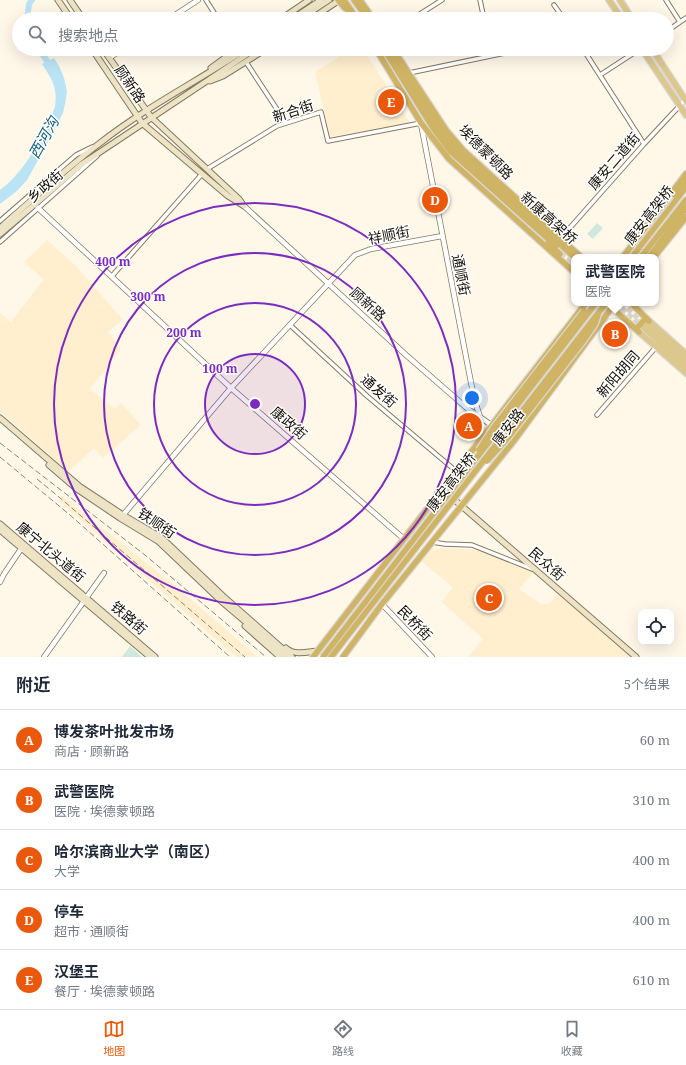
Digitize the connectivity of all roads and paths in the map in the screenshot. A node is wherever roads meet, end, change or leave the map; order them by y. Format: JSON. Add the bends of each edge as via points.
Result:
{"nodes":[{"id":1,"x":58,"y":0,"type":"edge"},
{"id":2,"x":70,"y":0,"type":"edge"},
{"id":3,"x":198,"y":0,"type":"edge"},
{"id":4,"x":206,"y":0,"type":"edge"},
{"id":5,"x":309,"y":0,"type":"edge"},
{"id":6,"x":321,"y":0,"type":"edge"},
{"id":7,"x":329,"y":0,"type":"edge"},
{"id":8,"x":340,"y":0,"type":"edge"},
{"id":9,"x":353,"y":0,"type":"edge"},
{"id":10,"x":360,"y":0,"type":"edge"},
{"id":11,"x":442,"y":0,"type":"edge"},
{"id":12,"x":480,"y":0,"type":"edge"},
{"id":13,"x":609,"y":0,"type":"edge"},
{"id":14,"x":620,"y":0,"type":"edge"},
{"id":15,"x":666,"y":0,"type":"edge"},
{"id":16,"x":554,"y":4,"type":"dead end"},
{"id":17,"x":66,"y":12,"type":"edge"},
{"id":18,"x":78,"y":12,"type":"edge"},
{"id":19,"x":180,"y":12,"type":"edge"},
{"id":20,"x":214,"y":12,"type":"edge"},
{"id":21,"x":291,"y":12,"type":"edge"},
{"id":22,"x":303,"y":12,"type":"edge"},
{"id":23,"x":311,"y":12,"type":"edge"},
{"id":24,"x":322,"y":12,"type":"edge"},
{"id":25,"x":351,"y":12,"type":"edge"},
{"id":26,"x":361,"y":12,"type":"edge"},
{"id":27,"x":368,"y":12,"type":"edge"},
{"id":28,"x":423,"y":12,"type":"edge"},
{"id":29,"x":483,"y":12,"type":"edge"},
{"id":30,"x":559,"y":12,"type":"edge"},
{"id":31,"x":617,"y":12,"type":"edge"},
{"id":32,"x":628,"y":12,"type":"edge"},
{"id":33,"x":674,"y":12,"type":"edge"},
{"id":34,"x":674,"y":13,"type":"edge"},
{"id":35,"x":686,"y":18,"type":"edge"},
{"id":36,"x":680,"y":22,"type":"junction"},
{"id":37,"x":674,"y":26,"type":"edge"},
{"id":38,"x":97,"y":56,"type":"edge"},
{"id":39,"x":112,"y":56,"type":"edge"},
{"id":40,"x":228,"y":56,"type":"edge"},
{"id":41,"x":237,"y":56,"type":"edge"},
{"id":42,"x":243,"y":56,"type":"edge"},
{"id":43,"x":255,"y":56,"type":"edge"},
{"id":44,"x":380,"y":56,"type":"edge"},
{"id":45,"x":388,"y":56,"type":"edge"},
{"id":46,"x":393,"y":56,"type":"edge"},
{"id":47,"x":398,"y":56,"type":"edge"},
{"id":48,"x":491,"y":56,"type":"edge"},
{"id":49,"x":588,"y":56,"type":"edge"},
{"id":50,"x":630,"y":56,"type":"edge"},
{"id":51,"x":646,"y":56,"type":"edge"},
{"id":52,"x":657,"y":56,"type":"edge"},
{"id":53,"x":109,"y":58,"type":"joint"},
{"id":54,"x":246,"y":62,"type":"junction"},
{"id":55,"x":215,"y":72,"type":"junction"},
{"id":56,"x":409,"y":73,"type":"junction"},
{"id":57,"x":600,"y":75,"type":"junction"},
{"id":58,"x":196,"y":80,"type":"junction"},
{"id":59,"x":198,"y":86,"type":"junction"},
{"id":60,"x":686,"y":100,"type":"edge"},
{"id":61,"x":680,"y":106,"type":"junction"},
{"id":62,"x":146,"y":110,"type":"junction"},
{"id":63,"x":686,"y":115,"type":"edge"},
{"id":64,"x":138,"y":116,"type":"junction"},
{"id":65,"x":151,"y":117,"type":"junction"},
{"id":66,"x":142,"y":123,"type":"junction"},
{"id":67,"x":286,"y":123,"type":"junction"},
{"id":68,"x":421,"y":123,"type":"junction"},
{"id":69,"x":100,"y":142,"type":"junction"},
{"id":70,"x":644,"y":144,"type":"junction"},
{"id":71,"x":105,"y":148,"type":"junction"},
{"id":72,"x":444,"y":151,"type":"junction"},
{"id":73,"x":81,"y":161,"type":"junction"},
{"id":74,"x":207,"y":168,"type":"junction"},
{"id":75,"x":202,"y":174,"type":"junction"},
{"id":76,"x":686,"y":174,"type":"edge"},
{"id":77,"x":686,"y":180,"type":"edge"},
{"id":78,"x":686,"y":187,"type":"edge"},
{"id":79,"x":686,"y":200,"type":"edge"},
{"id":80,"x":244,"y":206,"type":"junction"},
{"id":81,"x":38,"y":208,"type":"junction"},
{"id":82,"x":686,"y":208,"type":"edge"},
{"id":83,"x":686,"y":217,"type":"edge"},
{"id":84,"x":0,"y":222,"type":"edge"},
{"id":85,"x":0,"y":228,"type":"edge"},
{"id":86,"x":0,"y":234,"type":"edge"},
{"id":87,"x":442,"y":236,"type":"junction"},
{"id":88,"x":560,"y":239,"type":"junction"},
{"id":89,"x":0,"y":242,"type":"edge"},
{"id":90,"x":571,"y":254,"type":"edge"},
{"id":91,"x":578,"y":254,"type":"edge"},
{"id":92,"x":625,"y":254,"type":"edge"},
{"id":93,"x":629,"y":254,"type":"edge"},
{"id":94,"x":634,"y":254,"type":"edge"},
{"id":95,"x":644,"y":254,"type":"edge"},
{"id":96,"x":651,"y":254,"type":"edge"},
{"id":97,"x":656,"y":254,"type":"edge"},
{"id":98,"x":571,"y":269,"type":"edge"},
{"id":99,"x":112,"y":276,"type":"junction"},
{"id":100,"x":329,"y":284,"type":"junction"},
{"id":101,"x":584,"y":306,"type":"edge"},
{"id":102,"x":588,"y":306,"type":"edge"},
{"id":103,"x":596,"y":306,"type":"edge"},
{"id":104,"x":598,"y":306,"type":"edge"},
{"id":105,"x":604,"y":306,"type":"edge"},
{"id":106,"x":612,"y":306,"type":"edge"},
{"id":107,"x":615,"y":306,"type":"edge"},
{"id":108,"x":633,"y":306,"type":"edge"},
{"id":109,"x":639,"y":306,"type":"edge"},
{"id":110,"x":644,"y":324,"type":"junction"},
{"id":111,"x":290,"y":325,"type":"junction"},
{"id":112,"x":656,"y":347,"type":"junction"},
{"id":113,"x":686,"y":354,"type":"edge"},
{"id":114,"x":686,"y":360,"type":"edge"},
{"id":115,"x":686,"y":367,"type":"edge"},
{"id":116,"x":686,"y":373,"type":"edge"},
{"id":117,"x":231,"y":388,"type":"junction"},
{"id":118,"x":597,"y":415,"type":"dead end"},
{"id":119,"x":480,"y":416,"type":"junction"},
{"id":120,"x":0,"y":418,"type":"edge"},
{"id":121,"x":0,"y":422,"type":"edge"},
{"id":122,"x":492,"y":425,"type":"junction"},
{"id":123,"x":513,"y":442,"type":"junction"},
{"id":124,"x":456,"y":471,"type":"junction"},
{"id":125,"x":442,"y":489,"type":"junction"},
{"id":126,"x":462,"y":506,"type":"junction"},
{"id":127,"x":439,"y":512,"type":"junction"},
{"id":128,"x":123,"y":515,"type":"junction"},
{"id":129,"x":0,"y":524,"type":"edge"},
{"id":130,"x":0,"y":530,"type":"edge"},
{"id":131,"x":404,"y":539,"type":"junction"},
{"id":132,"x":432,"y":542,"type":"junction"},
{"id":133,"x":23,"y":546,"type":"junction"},
{"id":134,"x":536,"y":571,"type":"junction"},
{"id":135,"x":104,"y":573,"type":"dead end"},
{"id":136,"x":0,"y":582,"type":"edge"},
{"id":137,"x":221,"y":598,"type":"junction"},
{"id":138,"x":85,"y":599,"type":"junction"},
{"id":139,"x":382,"y":604,"type":"junction"},
{"id":140,"x":318,"y":651,"type":"junction"},
{"id":141,"x":44,"y":657,"type":"edge"},
{"id":142,"x":150,"y":657,"type":"edge"},
{"id":143,"x":156,"y":657,"type":"edge"},
{"id":144,"x":280,"y":657,"type":"edge"},
{"id":145,"x":287,"y":657,"type":"edge"},
{"id":146,"x":292,"y":657,"type":"edge"},
{"id":147,"x":314,"y":657,"type":"edge"},
{"id":148,"x":323,"y":657,"type":"edge"},
{"id":149,"x":331,"y":657,"type":"edge"},
{"id":150,"x":343,"y":657,"type":"edge"},
{"id":151,"x":432,"y":657,"type":"edge"},
{"id":152,"x":636,"y":657,"type":"edge"}],
"edges":[{"from":1,"to":17,"type":"main road"},
{"from":2,"to":18,"type":"main road"},
{"from":3,"to":19,"type":"street"},
{"from":4,"to":20,"type":"street"},
{"from":5,"to":21,"type":"main road"},
{"from":6,"to":22,"type":"main road"},
{"from":7,"to":23,"type":"main road"},
{"from":8,"to":24,"type":"main road"},
{"from":8,"to":25,"type":"highway"},
{"from":9,"to":26,"type":"highway"},
{"from":10,"to":27,"type":"highway"},
{"from":11,"to":28,"type":"street"},
{"from":12,"to":29,"type":"street"},
{"from":13,"to":31,"type":"main road"},
{"from":14,"to":32,"type":"main road"},
{"from":15,"to":33,"type":"street"},
{"from":16,"to":30,"type":"street"},
{"from":34,"to":36,"type":"street"},
{"from":35,"to":36,"type":"street"},
{"from":36,"to":37,"type":"street"},
{"from":38,"to":64,"type":"main road","name":"顾新路"},
{"from":39,"to":53,"type":"street"},
{"from":40,"to":58,"type":"main road","name":"乡政街"},
{"from":41,"to":55,"type":"main road"},
{"from":42,"to":55,"type":"main road"},
{"from":43,"to":54,"type":"main road","name":"乡政街"},
{"from":44,"to":68,"type":"highway","name":"埃德蒙顿路"},
{"from":45,"to":72,"type":"highway","name":"埃德蒙顿路","via":[[451,152],[561,253]]},
{"from":46,"to":90,"type":"highway","name":"新康高架桥","via":[[451,144]]},
{"from":47,"to":56,"type":"highway","name":"埃德蒙顿路"},
{"from":48,"to":56,"type":"street"},
{"from":49,"to":57,"type":"street"},
{"from":50,"to":57,"type":"street"},
{"from":51,"to":61,"type":"main road"},
{"from":52,"to":60,"type":"main road"},
{"from":53,"to":62,"type":"main road","name":"顾新路"},
{"from":54,"to":59,"type":"main road","name":"乡政街","via":[[223,76]]},
{"from":54,"to":67,"type":"street"},
{"from":55,"to":58,"type":"main road","name":"乡政街"},
{"from":55,"to":59,"type":"main road","name":"乡政街"},
{"from":56,"to":88,"type":"highway","name":"埃德蒙顿路","via":[[446,130],[463,150]]},
{"from":57,"to":70,"type":"street"},
{"from":58,"to":62,"type":"main road","name":"乡政街"},
{"from":59,"to":65,"type":"main road","name":"乡政街"},
{"from":60,"to":61,"type":"street","name":"康安二道街"},
{"from":61,"to":63,"type":"main road"},
{"from":61,"to":70,"type":"street","name":"康安二道街"},
{"from":62,"to":64,"type":"main road","name":"乡政街"},
{"from":62,"to":65,"type":"main road","name":"顾新路"},
{"from":64,"to":66,"type":"main road","name":"顾新路"},
{"from":64,"to":69,"type":"main road","name":"乡政街"},
{"from":65,"to":66,"type":"main road","name":"乡政街"},
{"from":65,"to":74,"type":"main road","name":"顾新路"},
{"from":66,"to":71,"type":"main road","name":"乡政街"},
{"from":66,"to":75,"type":"main road","name":"顾新路"},
{"from":67,"to":68,"type":"street","name":"新合街","via":[[321,112],[328,141]]},
{"from":67,"to":74,"type":"street","name":"新合街"},
{"from":68,"to":72,"type":"highway","name":"埃德蒙顿路"},
{"from":68,"to":87,"type":"street","name":"通顺街"},
{"from":69,"to":73,"type":"main road","name":"乡政街"},
{"from":69,"to":84,"type":"street","name":"乡政街","via":[[76,155]]},
{"from":70,"to":88,"type":"street","name":"康安二道街"},
{"from":71,"to":73,"type":"main road","name":"乡政街"},
{"from":71,"to":81,"type":"street","name":"乡政街"},
{"from":72,"to":98,"type":"highway","name":"埃德蒙顿路","via":[[454,165]]},
{"from":73,"to":85,"type":"main road"},
{"from":73,"to":86,"type":"main road"},
{"from":74,"to":80,"type":"main road","name":"顾新路"},
{"from":75,"to":80,"type":"main road","name":"顾新路"},
{"from":75,"to":99,"type":"street"},
{"from":76,"to":92,"type":"highway"},
{"from":77,"to":93,"type":"highway"},
{"from":78,"to":94,"type":"highway","name":"康安高架桥"},
{"from":79,"to":95,"type":"highway","name":"康安高架桥"},
{"from":80,"to":100,"type":"street","name":"顾新路"},
{"from":81,"to":89,"type":"street","name":"乡政街"},
{"from":81,"to":99,"type":"street","name":"康政街"},
{"from":82,"to":96,"type":"highway"},
{"from":83,"to":97,"type":"highway"},
{"from":87,"to":100,"type":"street","name":"祥顺街","via":[[361,252],[355,255]]},
{"from":87,"to":119,"type":"street","name":"通顺街","via":[[474,398]]},
{"from":88,"to":91,"type":"highway","name":"埃德蒙顿路"},
{"from":99,"to":117,"type":"street","name":"康政街"},
{"from":100,"to":111,"type":"street","name":"祥顺街"},
{"from":100,"to":119,"type":"street","name":"顾新路","via":[[468,409]]},
{"from":101,"to":122,"type":"highway","name":"康安路"},
{"from":102,"to":127,"type":"highway","bridge":true,"via":[[494,427],[453,484]]},
{"from":103,"to":127,"type":"highway","name":"康安高架桥","bridge":true},
{"from":104,"to":127,"type":"highway","bridge":true,"via":[[595,324],[507,440]]},
{"from":105,"to":127,"type":"highway","name":"康安高架桥","bridge":true},
{"from":106,"to":123,"type":"highway","name":"康安路"},
{"from":107,"to":110,"type":"highway"},
{"from":108,"to":110,"type":"highway"},
{"from":109,"to":110,"type":"highway"},
{"from":110,"to":112,"type":"main road"},
{"from":110,"to":113,"type":"main road"},
{"from":110,"to":114,"type":"main road"},
{"from":110,"to":115,"type":"main road"},
{"from":111,"to":117,"type":"street","name":"祥顺街"},
{"from":111,"to":124,"type":"street","name":"通发街"},
{"from":112,"to":116,"type":"main road"},
{"from":112,"to":118,"type":"street","name":"新阳胡同"},
{"from":117,"to":128,"type":"street","name":"祥顺街"},
{"from":117,"to":131,"type":"street","name":"康政街"},
{"from":119,"to":122,"type":"street"},
{"from":120,"to":128,"type":"main road","name":"铁顺街","via":[[79,486]]},
{"from":121,"to":137,"type":"main road","name":"铁顺街","via":[[77,489],[158,541]]},
{"from":122,"to":123,"type":"street"},
{"from":122,"to":124,"type":"highway","name":"康安路"},
{"from":123,"to":126,"type":"highway","name":"康安路"},
{"from":124,"to":125,"type":"highway","name":"康安路"},
{"from":125,"to":126,"type":"main road","name":"民众街"},
{"from":125,"to":131,"type":"highway","name":"康安路"},
{"from":126,"to":132,"type":"highway","name":"康安路"},
{"from":126,"to":134,"type":"main road","name":"民众街"},
{"from":127,"to":148,"type":"highway","name":"康安高架桥","bridge":true},
{"from":127,"to":149,"type":"highway","name":"康安高架桥","bridge":true},
{"from":128,"to":137,"type":"main road","name":"铁顺街","via":[[162,538]]},
{"from":129,"to":133,"type":"main road","name":"康宁北头道街"},
{"from":130,"to":133,"type":"main road","name":"康宁北头道街"},
{"from":131,"to":140,"type":"highway","name":"康安路"},
{"from":132,"to":134,"type":"street","via":[[483,549]]},
{"from":132,"to":139,"type":"highway","name":"康安路"},
{"from":133,"to":136,"type":"street"},
{"from":133,"to":138,"type":"main road","name":"康宁北头道街"},
{"from":134,"to":152,"type":"main road","name":"民众街"},
{"from":135,"to":138,"type":"street"},
{"from":137,"to":140,"type":"main road","via":[[231,600],[290,651]]},
{"from":137,"to":144,"type":"main road","via":[[225,608]]},
{"from":137,"to":145,"type":"main road","name":"铁顺街"},
{"from":137,"to":146,"type":"main road","name":"铁顺街"},
{"from":138,"to":141,"type":"street"},
{"from":138,"to":142,"type":"main road","name":"铁路街"},
{"from":138,"to":143,"type":"main road","name":"铁路街"},
{"from":139,"to":150,"type":"highway","name":"康安路"},
{"from":139,"to":151,"type":"street","name":"民桥街"},
{"from":140,"to":147,"type":"highway","name":"康安路"}]}
